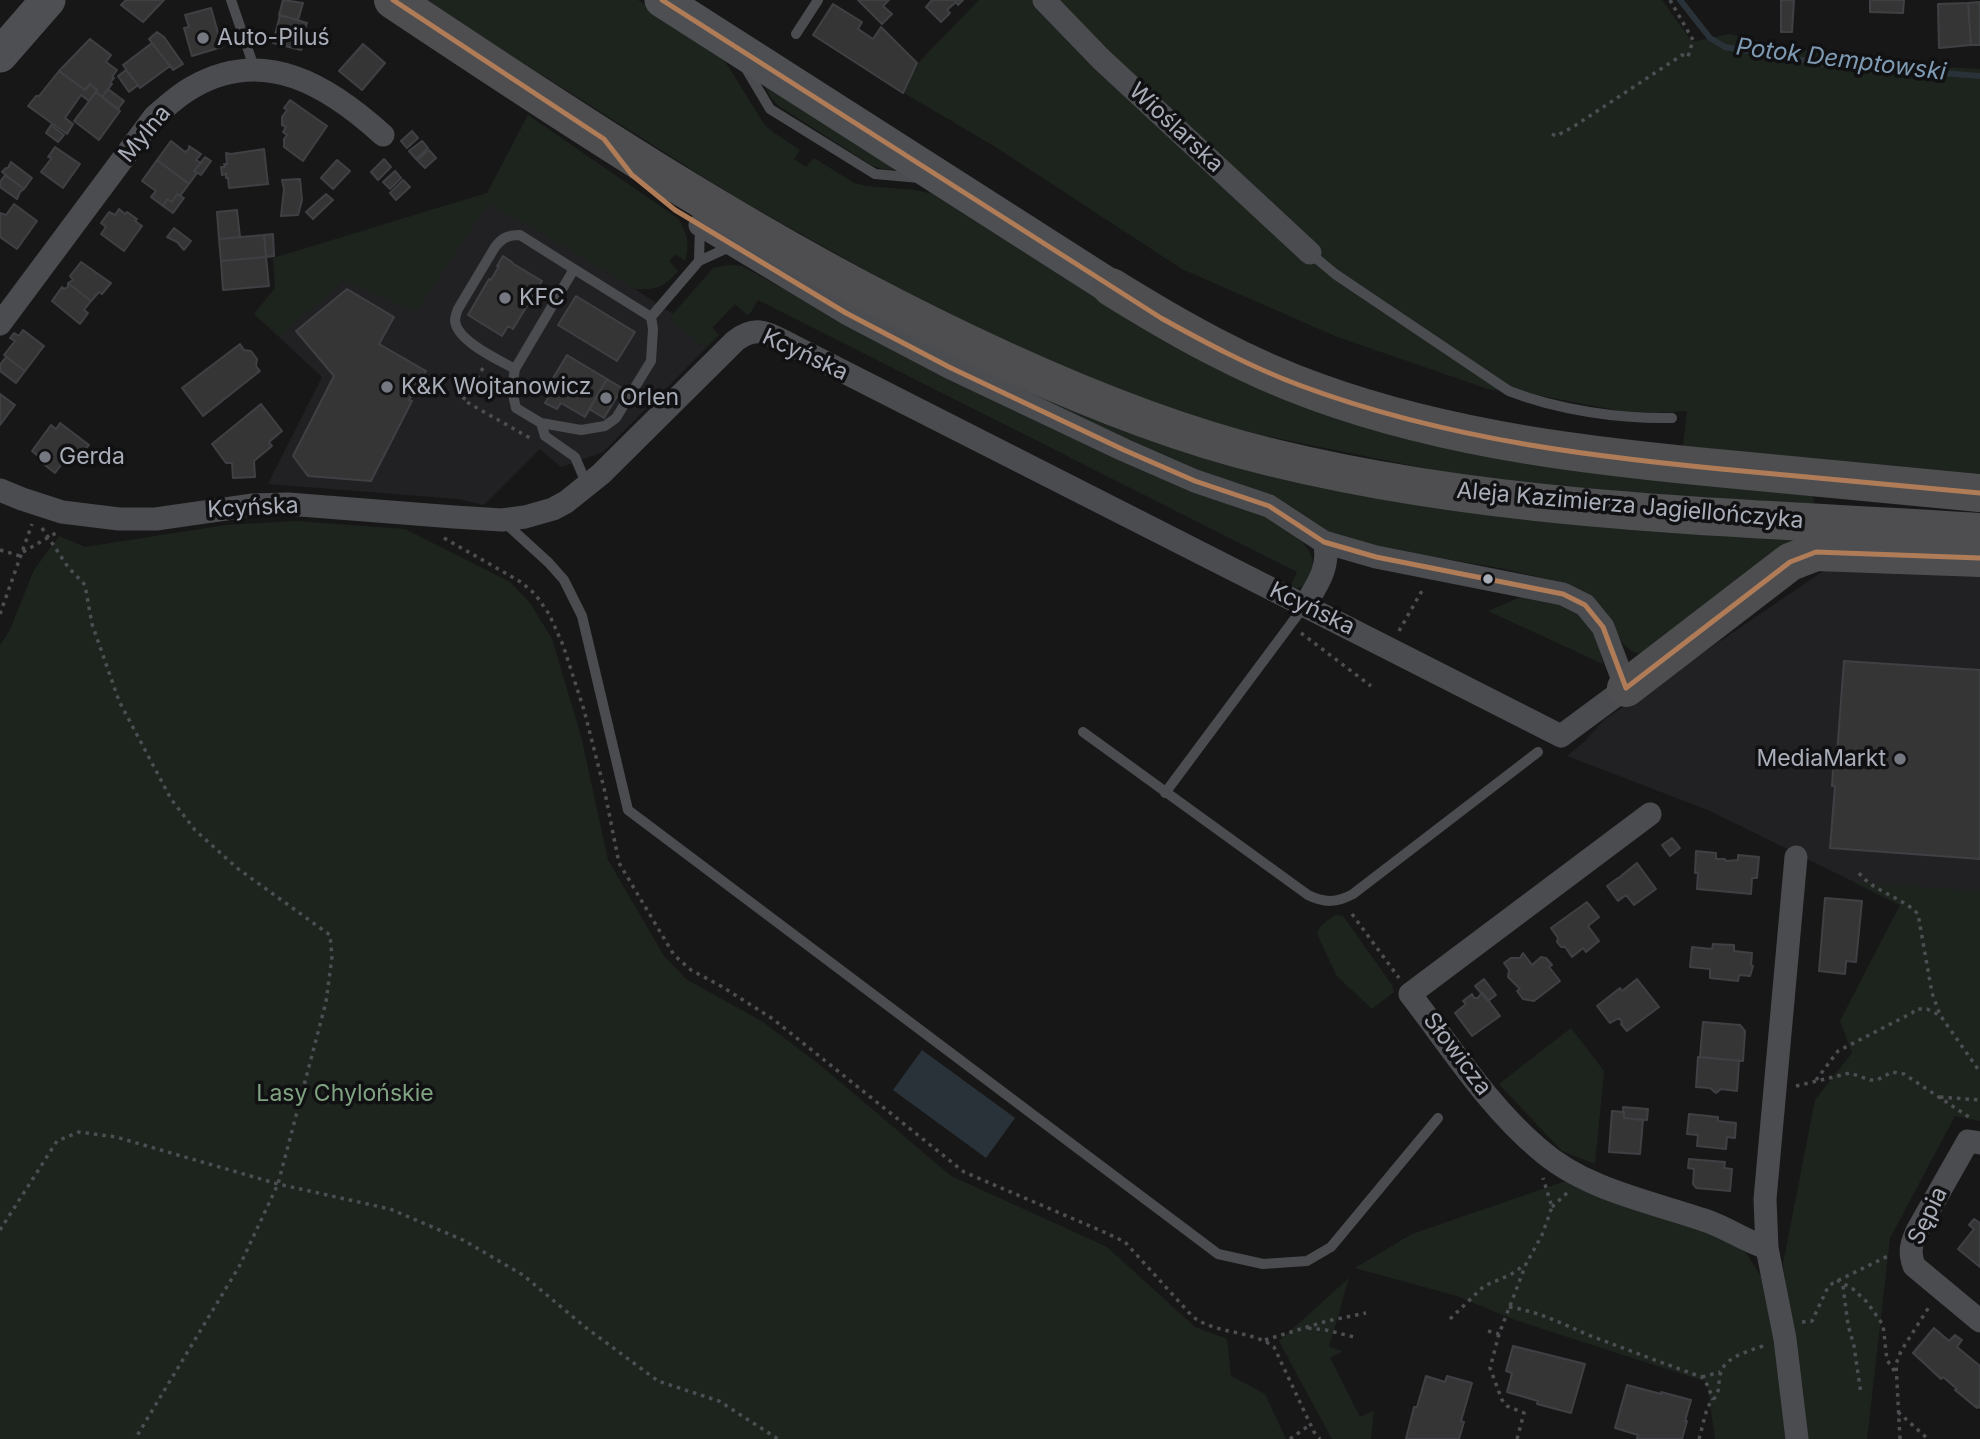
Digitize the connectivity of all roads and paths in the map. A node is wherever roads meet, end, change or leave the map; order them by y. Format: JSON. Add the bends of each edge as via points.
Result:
{"nodes":[{"id":1,"x":48,"y":0,"type":"edge"},
{"id":2,"x":231,"y":0,"type":"edge"},
{"id":3,"x":393,"y":0,"type":"edge"},
{"id":4,"x":662,"y":0,"type":"edge"},
{"id":5,"x":818,"y":0,"type":"edge"},
{"id":6,"x":1044,"y":0,"type":"edge"},
{"id":7,"x":1670,"y":0,"type":"edge"},
{"id":8,"x":796,"y":34,"type":"dead end"},
{"id":9,"x":0,"y":55,"type":"edge"},
{"id":10,"x":255,"y":70,"type":"junction"},
{"id":11,"x":1552,"y":134,"type":"dead end"},
{"id":12,"x":383,"y":135,"type":"dead end"},
{"id":13,"x":604,"y":139,"type":"junction"},
{"id":14,"x":699,"y":243,"type":"junction"},
{"id":15,"x":734,"y":245,"type":"junction"},
{"id":16,"x":1310,"y":253,"type":"joint"},
{"id":17,"x":575,"y":269,"type":"junction"},
{"id":18,"x":1111,"y":287,"type":"joint"},
{"id":19,"x":651,"y":317,"type":"junction"},
{"id":20,"x":0,"y":324,"type":"edge"},
{"id":21,"x":490,"y":355,"type":"junction"},
{"id":22,"x":515,"y":369,"type":"junction"},
{"id":23,"x":1672,"y":418,"type":"dead end"},
{"id":24,"x":541,"y":423,"type":"junction"},
{"id":25,"x":538,"y":443,"type":"dead end"},
{"id":26,"x":587,"y":485,"type":"junction"},
{"id":27,"x":0,"y":490,"type":"edge"},
{"id":28,"x":1980,"y":493,"type":"edge"},
{"id":29,"x":35,"y":517,"type":"dead end"},
{"id":30,"x":502,"y":520,"type":"junction"},
{"id":31,"x":41,"y":527,"type":"dead end"},
{"id":32,"x":65,"y":528,"type":"dead end"},
{"id":33,"x":1980,"y":532,"type":"edge"},
{"id":34,"x":436,"y":534,"type":"dead end"},
{"id":35,"x":47,"y":537,"type":"junction"},
{"id":36,"x":1324,"y":542,"type":"junction"},
{"id":37,"x":17,"y":543,"type":"dead end"},
{"id":38,"x":25,"y":545,"type":"junction"},
{"id":39,"x":0,"y":550,"type":"edge"},
{"id":40,"x":21,"y":555,"type":"junction"},
{"id":41,"x":1980,"y":558,"type":"edge"},
{"id":42,"x":1428,"y":579,"type":"dead end"},
{"id":43,"x":1305,"y":605,"type":"junction"},
{"id":44,"x":0,"y":614,"type":"edge"},
{"id":45,"x":1290,"y":625,"type":"junction"},
{"id":46,"x":1390,"y":648,"type":"junction"},
{"id":47,"x":1371,"y":685,"type":"dead end"},
{"id":48,"x":1626,"y":688,"type":"junction"},
{"id":49,"x":1083,"y":732,"type":"dead end"},
{"id":50,"x":1538,"y":752,"type":"dead end"},
{"id":51,"x":1166,"y":793,"type":"junction"},
{"id":52,"x":1650,"y":814,"type":"dead end"},
{"id":53,"x":1796,"y":857,"type":"dead end"},
{"id":54,"x":1859,"y":873,"type":"dead end"},
{"id":55,"x":1352,"y":914,"type":"dead end"},
{"id":56,"x":1410,"y":994,"type":"junction"},
{"id":57,"x":1940,"y":1015,"type":"junction"},
{"id":58,"x":1980,"y":1072,"type":"edge"},
{"id":59,"x":1814,"y":1082,"type":"junction"},
{"id":60,"x":1775,"y":1091,"type":"junction"},
{"id":61,"x":1940,"y":1097,"type":"junction"},
{"id":62,"x":1980,"y":1100,"type":"edge"},
{"id":63,"x":1438,"y":1118,"type":"dead end"},
{"id":64,"x":1980,"y":1124,"type":"edge"},
{"id":65,"x":1980,"y":1143,"type":"edge"},
{"id":66,"x":1538,"y":1149,"type":"junction"},
{"id":67,"x":278,"y":1184,"type":"junction"},
{"id":68,"x":0,"y":1230,"type":"edge"},
{"id":69,"x":1767,"y":1248,"type":"junction"},
{"id":70,"x":1910,"y":1254,"type":"junction"},
{"id":71,"x":1526,"y":1264,"type":"junction"},
{"id":72,"x":1837,"y":1280,"type":"junction"},
{"id":73,"x":1842,"y":1284,"type":"junction"},
{"id":74,"x":1941,"y":1288,"type":"junction"},
{"id":75,"x":1510,"y":1307,"type":"junction"},
{"id":76,"x":1366,"y":1313,"type":"dead end"},
{"id":77,"x":1450,"y":1319,"type":"dead end"},
{"id":78,"x":1980,"y":1321,"type":"edge"},
{"id":79,"x":1306,"y":1328,"type":"junction"},
{"id":80,"x":1488,"y":1331,"type":"dead end"},
{"id":81,"x":1791,"y":1331,"type":"junction"},
{"id":82,"x":1499,"y":1334,"type":"junction"},
{"id":83,"x":1358,"y":1338,"type":"dead end"},
{"id":84,"x":1265,"y":1340,"type":"junction"},
{"id":85,"x":1721,"y":1372,"type":"junction"},
{"id":86,"x":1896,"y":1374,"type":"junction"},
{"id":87,"x":1702,"y":1377,"type":"junction"},
{"id":88,"x":1861,"y":1394,"type":"dead end"},
{"id":89,"x":1713,"y":1400,"type":"junction"},
{"id":90,"x":1898,"y":1412,"type":"junction"},
{"id":91,"x":1311,"y":1424,"type":"junction"},
{"id":92,"x":135,"y":1439,"type":"edge"},
{"id":93,"x":778,"y":1439,"type":"edge"},
{"id":94,"x":1290,"y":1439,"type":"edge"},
{"id":95,"x":1320,"y":1439,"type":"edge"},
{"id":96,"x":1517,"y":1439,"type":"edge"},
{"id":97,"x":1699,"y":1439,"type":"edge"},
{"id":98,"x":1797,"y":1439,"type":"edge"},
{"id":99,"x":1900,"y":1439,"type":"edge"},
{"id":100,"x":1927,"y":1439,"type":"edge"}],
"edges":[{"from":1,"to":9,"type":"main road"},
{"from":2,"to":10,"type":"lane"},
{"from":3,"to":13,"type":"highway","name":"Aleja Kazimierza Jagiellończyka"},
{"from":4,"to":18,"type":"main road","name":"Aleja Kazimierza Jagiellończyka"},
{"from":5,"to":8,"type":"lane"},
{"from":6,"to":16,"type":"street","name":"Wioślarska"},
{"from":7,"to":11,"type":"path","via":[[1693,40],[1688,57],[1682,55],[1573,127]]},
{"from":10,"to":12,"type":"street","name":"Mylna","via":[[309,82],[357,111]]},
{"from":10,"to":20,"type":"street","name":"Mylna","via":[[216,76],[194,86],[154,117]]},
{"from":13,"to":14,"type":"highway","via":[[632,175],[675,210]]},
{"from":13,"to":33,"type":"highway","name":"Aleja Kazimierza Jagiellończyka","via":[[749,229],[940,330],[1049,381],[1239,449],[1371,479],[1527,501]]},
{"from":14,"to":15,"type":"street"},
{"from":14,"to":15,"type":"lane"},
{"from":14,"to":19,"type":"lane"},
{"from":15,"to":36,"type":"street","via":[[846,313],[958,371],[1195,481],[1269,506]]},
{"from":16,"to":23,"type":"lane","via":[[1509,391],[1579,409]]},
{"from":17,"to":19,"type":"lane"},
{"from":17,"to":21,"type":"lane","via":[[520,235],[501,239],[454,319],[465,338]]},
{"from":17,"to":22,"type":"lane"},
{"from":18,"to":28,"type":"highway","name":"Aleja Kazimierza Jagiellończyka","via":[[1199,340],[1316,392],[1464,433],[1609,457]]},
{"from":19,"to":24,"type":"lane","via":[[651,361],[616,418],[605,426],[581,430]]},
{"from":21,"to":22,"type":"lane"},
{"from":21,"to":25,"type":"path","via":[[463,400]]},
{"from":22,"to":24,"type":"lane","via":[[512,395],[516,408]]},
{"from":24,"to":26,"type":"lane","via":[[545,436],[575,457]]},
{"from":26,"to":30,"type":"street","name":"Kcyńska","via":[[553,509]]},
{"from":26,"to":43,"type":"street","name":"Kcyńska","via":[[735,341],[755,330]]},
{"from":27,"to":30,"type":"street","name":"Kcyńska","via":[[62,512],[119,519],[288,504]]},
{"from":29,"to":38,"type":"path"},
{"from":30,"to":63,"type":"lane","via":[[564,580],[582,616],[628,810],[1218,1254],[1263,1264],[1307,1261],[1331,1247]]},
{"from":31,"to":35,"type":"path"},
{"from":32,"to":35,"type":"path"},
{"from":34,"to":84,"type":"path","via":[[521,582],[549,614],[584,710],[619,863],[674,955],[773,1019],[964,1172],[1125,1242],[1203,1324]]},
{"from":35,"to":40,"type":"path"},
{"from":35,"to":67,"type":"path","via":[[85,585],[92,624],[119,701],[171,799],[195,830],[237,868],[330,935],[326,1002]]},
{"from":36,"to":43,"type":"street","via":[[1326,561]]},
{"from":36,"to":48,"type":"street","via":[[1376,557],[1563,594],[1585,605],[1603,627]]},
{"from":37,"to":38,"type":"path"},
{"from":38,"to":40,"type":"path"},
{"from":39,"to":40,"type":"path"},
{"from":40,"to":44,"type":"path"},
{"from":41,"to":48,"type":"highway","via":[[1816,552],[1790,562]]},
{"from":42,"to":46,"type":"path"},
{"from":43,"to":45,"type":"lane"},
{"from":43,"to":46,"type":"street","name":"Kcyńska"},
{"from":45,"to":47,"type":"path"},
{"from":45,"to":51,"type":"lane"},
{"from":46,"to":48,"type":"street","name":"Kcyńska","via":[[1561,736]]},
{"from":49,"to":51,"type":"lane"},
{"from":50,"to":51,"type":"lane","via":[[1353,894],[1334,901],[1308,895]]},
{"from":52,"to":56,"type":"street","name":"Słowicza"},
{"from":53,"to":60,"type":"street"},
{"from":54,"to":57,"type":"path","via":[[1918,914]]},
{"from":55,"to":56,"type":"path"},
{"from":56,"to":66,"type":"street","name":"Słowicza","via":[[1492,1101]]},
{"from":57,"to":58,"type":"path"},
{"from":57,"to":59,"type":"path","via":[[1916,1009],[1838,1051]]},
{"from":59,"to":60,"type":"path"},
{"from":59,"to":61,"type":"path","via":[[1850,1073],[1877,1080],[1892,1072],[1905,1074]]},
{"from":60,"to":69,"type":"street","via":[[1765,1199]]},
{"from":61,"to":62,"type":"path"},
{"from":61,"to":64,"type":"path"},
{"from":65,"to":70,"type":"street","name":"Sępia","via":[[1968,1141],[1917,1231]]},
{"from":66,"to":69,"type":"street","name":"Słowicza","via":[[1588,1180]]},
{"from":66,"to":71,"type":"path","via":[[1552,1207]]},
{"from":67,"to":68,"type":"path","via":[[116,1137],[79,1132],[57,1141]]},
{"from":67,"to":92,"type":"path","via":[[240,1265]]},
{"from":67,"to":93,"type":"path","via":[[390,1209],[463,1240],[523,1275],[658,1381],[719,1401]]},
{"from":69,"to":81,"type":"street"},
{"from":70,"to":72,"type":"path","via":[[1886,1256]]},
{"from":70,"to":74,"type":"street","name":"Sępia","via":[[1914,1266]]},
{"from":71,"to":75,"type":"path"},
{"from":71,"to":77,"type":"path","via":[[1484,1286]]},
{"from":72,"to":73,"type":"path"},
{"from":72,"to":81,"type":"path","via":[[1828,1287],[1812,1321]]},
{"from":73,"to":86,"type":"path","via":[[1867,1302],[1883,1325],[1887,1360]]},
{"from":73,"to":88,"type":"path"},
{"from":74,"to":78,"type":"street","name":"Sępia"},
{"from":74,"to":86,"type":"path","via":[[1901,1351]]},
{"from":75,"to":82,"type":"path"},
{"from":75,"to":87,"type":"path","via":[[1549,1317]]},
{"from":76,"to":79,"type":"path"},
{"from":79,"to":83,"type":"path"},
{"from":79,"to":84,"type":"path"},
{"from":80,"to":82,"type":"path"},
{"from":81,"to":85,"type":"path","via":[[1730,1360]]},
{"from":81,"to":98,"type":"street"},
{"from":82,"to":96,"type":"path","via":[[1490,1368],[1502,1400],[1524,1413]]},
{"from":84,"to":91,"type":"path","via":[[1274,1348]]},
{"from":85,"to":87,"type":"path"},
{"from":85,"to":89,"type":"path"},
{"from":86,"to":90,"type":"path"},
{"from":87,"to":89,"type":"path"},
{"from":89,"to":97,"type":"path"},
{"from":90,"to":99,"type":"path"},
{"from":90,"to":100,"type":"path"},
{"from":91,"to":94,"type":"path"},
{"from":91,"to":95,"type":"path"}]}
